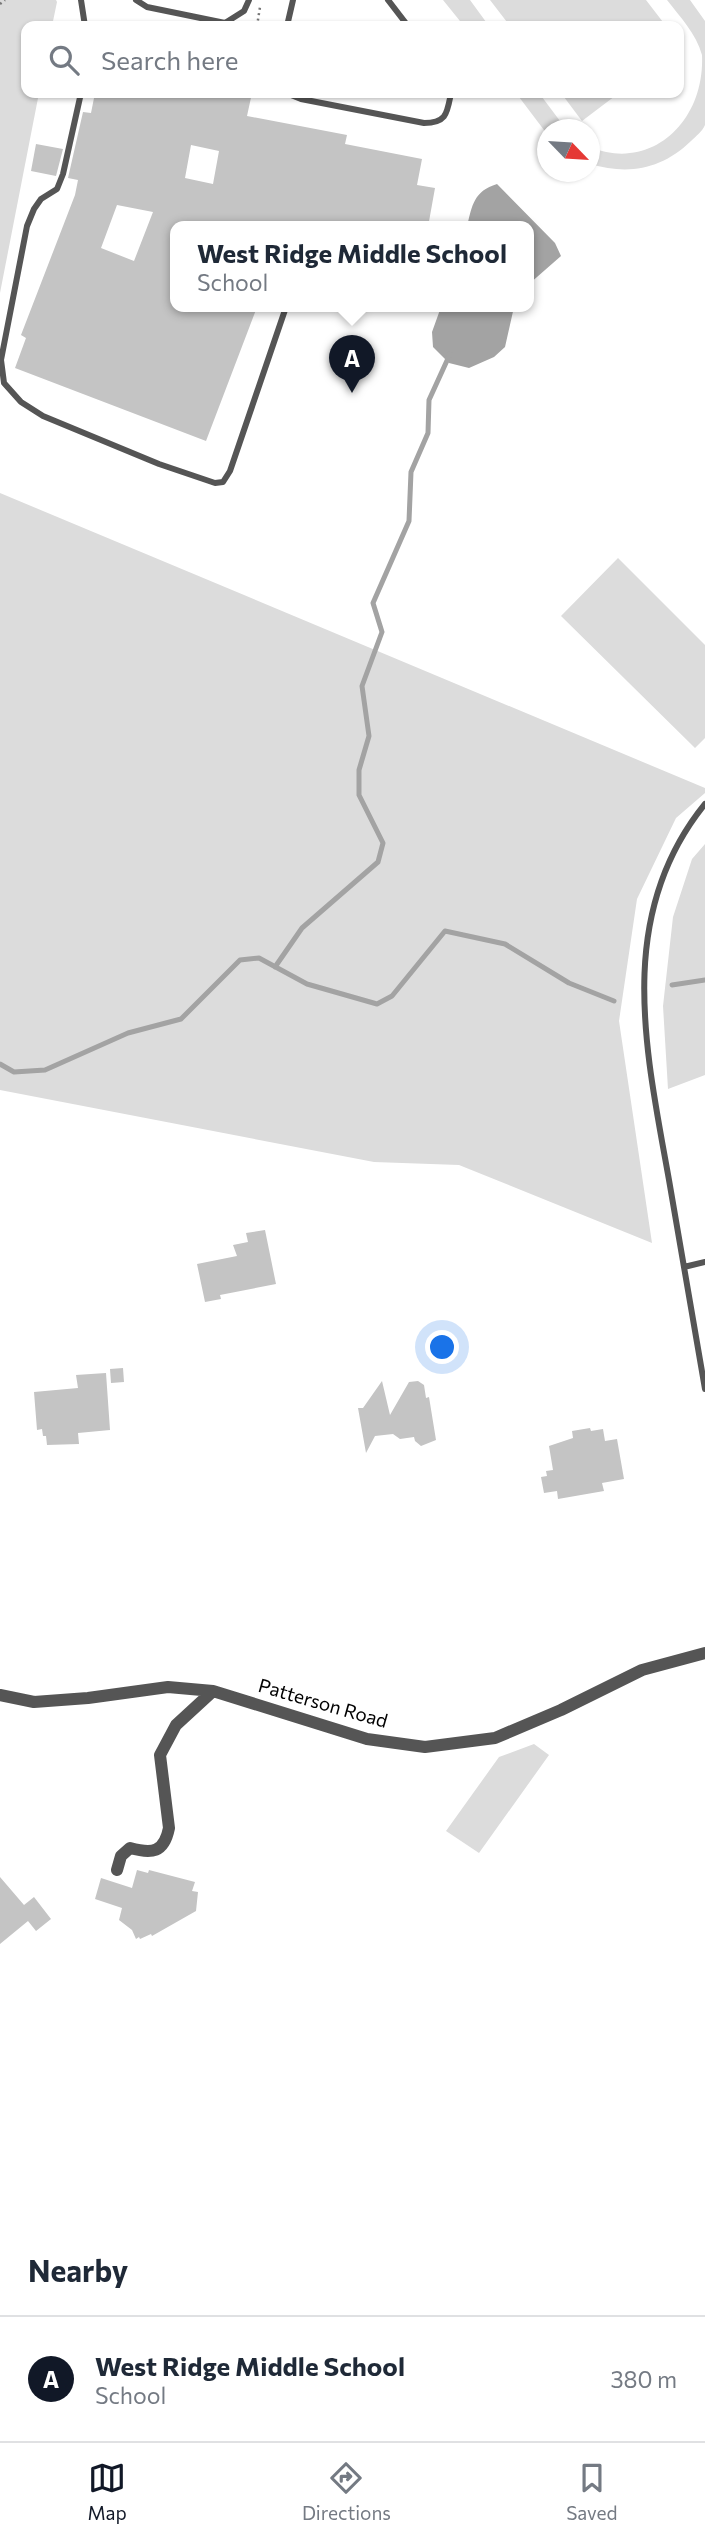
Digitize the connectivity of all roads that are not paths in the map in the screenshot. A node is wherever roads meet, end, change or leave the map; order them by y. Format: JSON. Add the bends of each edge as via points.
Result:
{"nodes":[{"id":1,"x":81,"y":0,"type":"edge"},
{"id":2,"x":136,"y":0,"type":"edge"},
{"id":3,"x":249,"y":0,"type":"edge"},
{"id":4,"x":293,"y":0,"type":"edge"},
{"id":5,"x":388,"y":0,"type":"edge"},
{"id":6,"x":84,"y":21,"type":"edge"},
{"id":7,"x":216,"y":21,"type":"edge"},
{"id":8,"x":228,"y":21,"type":"edge"},
{"id":9,"x":288,"y":21,"type":"edge"},
{"id":10,"x":404,"y":21,"type":"edge"},
{"id":11,"x":80,"y":98,"type":"edge"},
{"id":12,"x":299,"y":98,"type":"edge"},
{"id":13,"x":449,"y":98,"type":"edge"},
{"id":14,"x":284,"y":312,"type":"edge"},
{"id":15,"x":705,"y":804,"type":"edge"},
{"id":16,"x":705,"y":1262,"type":"edge"},
{"id":17,"x":684,"y":1268,"type":"junction"},
{"id":18,"x":705,"y":1389,"type":"edge"},
{"id":19,"x":705,"y":1653,"type":"edge"},
{"id":20,"x":213,"y":1691,"type":"junction"},
{"id":21,"x":0,"y":1695,"type":"edge"},
{"id":22,"x":117,"y":1870,"type":"dead end"}],
"edges":[{"from":1,"to":6,"type":"lane"},
{"from":2,"to":7,"type":"lane"},
{"from":3,"to":8,"type":"lane","via":[[244,11]]},
{"from":4,"to":9,"type":"lane"},
{"from":5,"to":10,"type":"lane"},
{"from":11,"to":14,"type":"lane","via":[[57,189],[41,199],[27,226],[1,360],[4,383],[12,393],[43,416],[159,464],[223,482]]},
{"from":12,"to":13,"type":"lane","via":[[437,123],[445,116]]},
{"from":15,"to":17,"type":"lane","via":[[683,834],[659,884],[646,940],[643,1009],[649,1064]]},
{"from":16,"to":17,"type":"lane"},
{"from":17,"to":18,"type":"lane"},
{"from":19,"to":20,"type":"street","name":"Patterson Road","via":[[642,1670],[495,1738],[425,1747],[367,1739]]},
{"from":20,"to":21,"type":"street","name":"Patterson Road","via":[[168,1687],[34,1702]]},
{"from":20,"to":22,"type":"street","via":[[176,1725],[160,1755],[167,1839],[162,1847],[146,1853],[130,1848],[121,1856]]}]}
